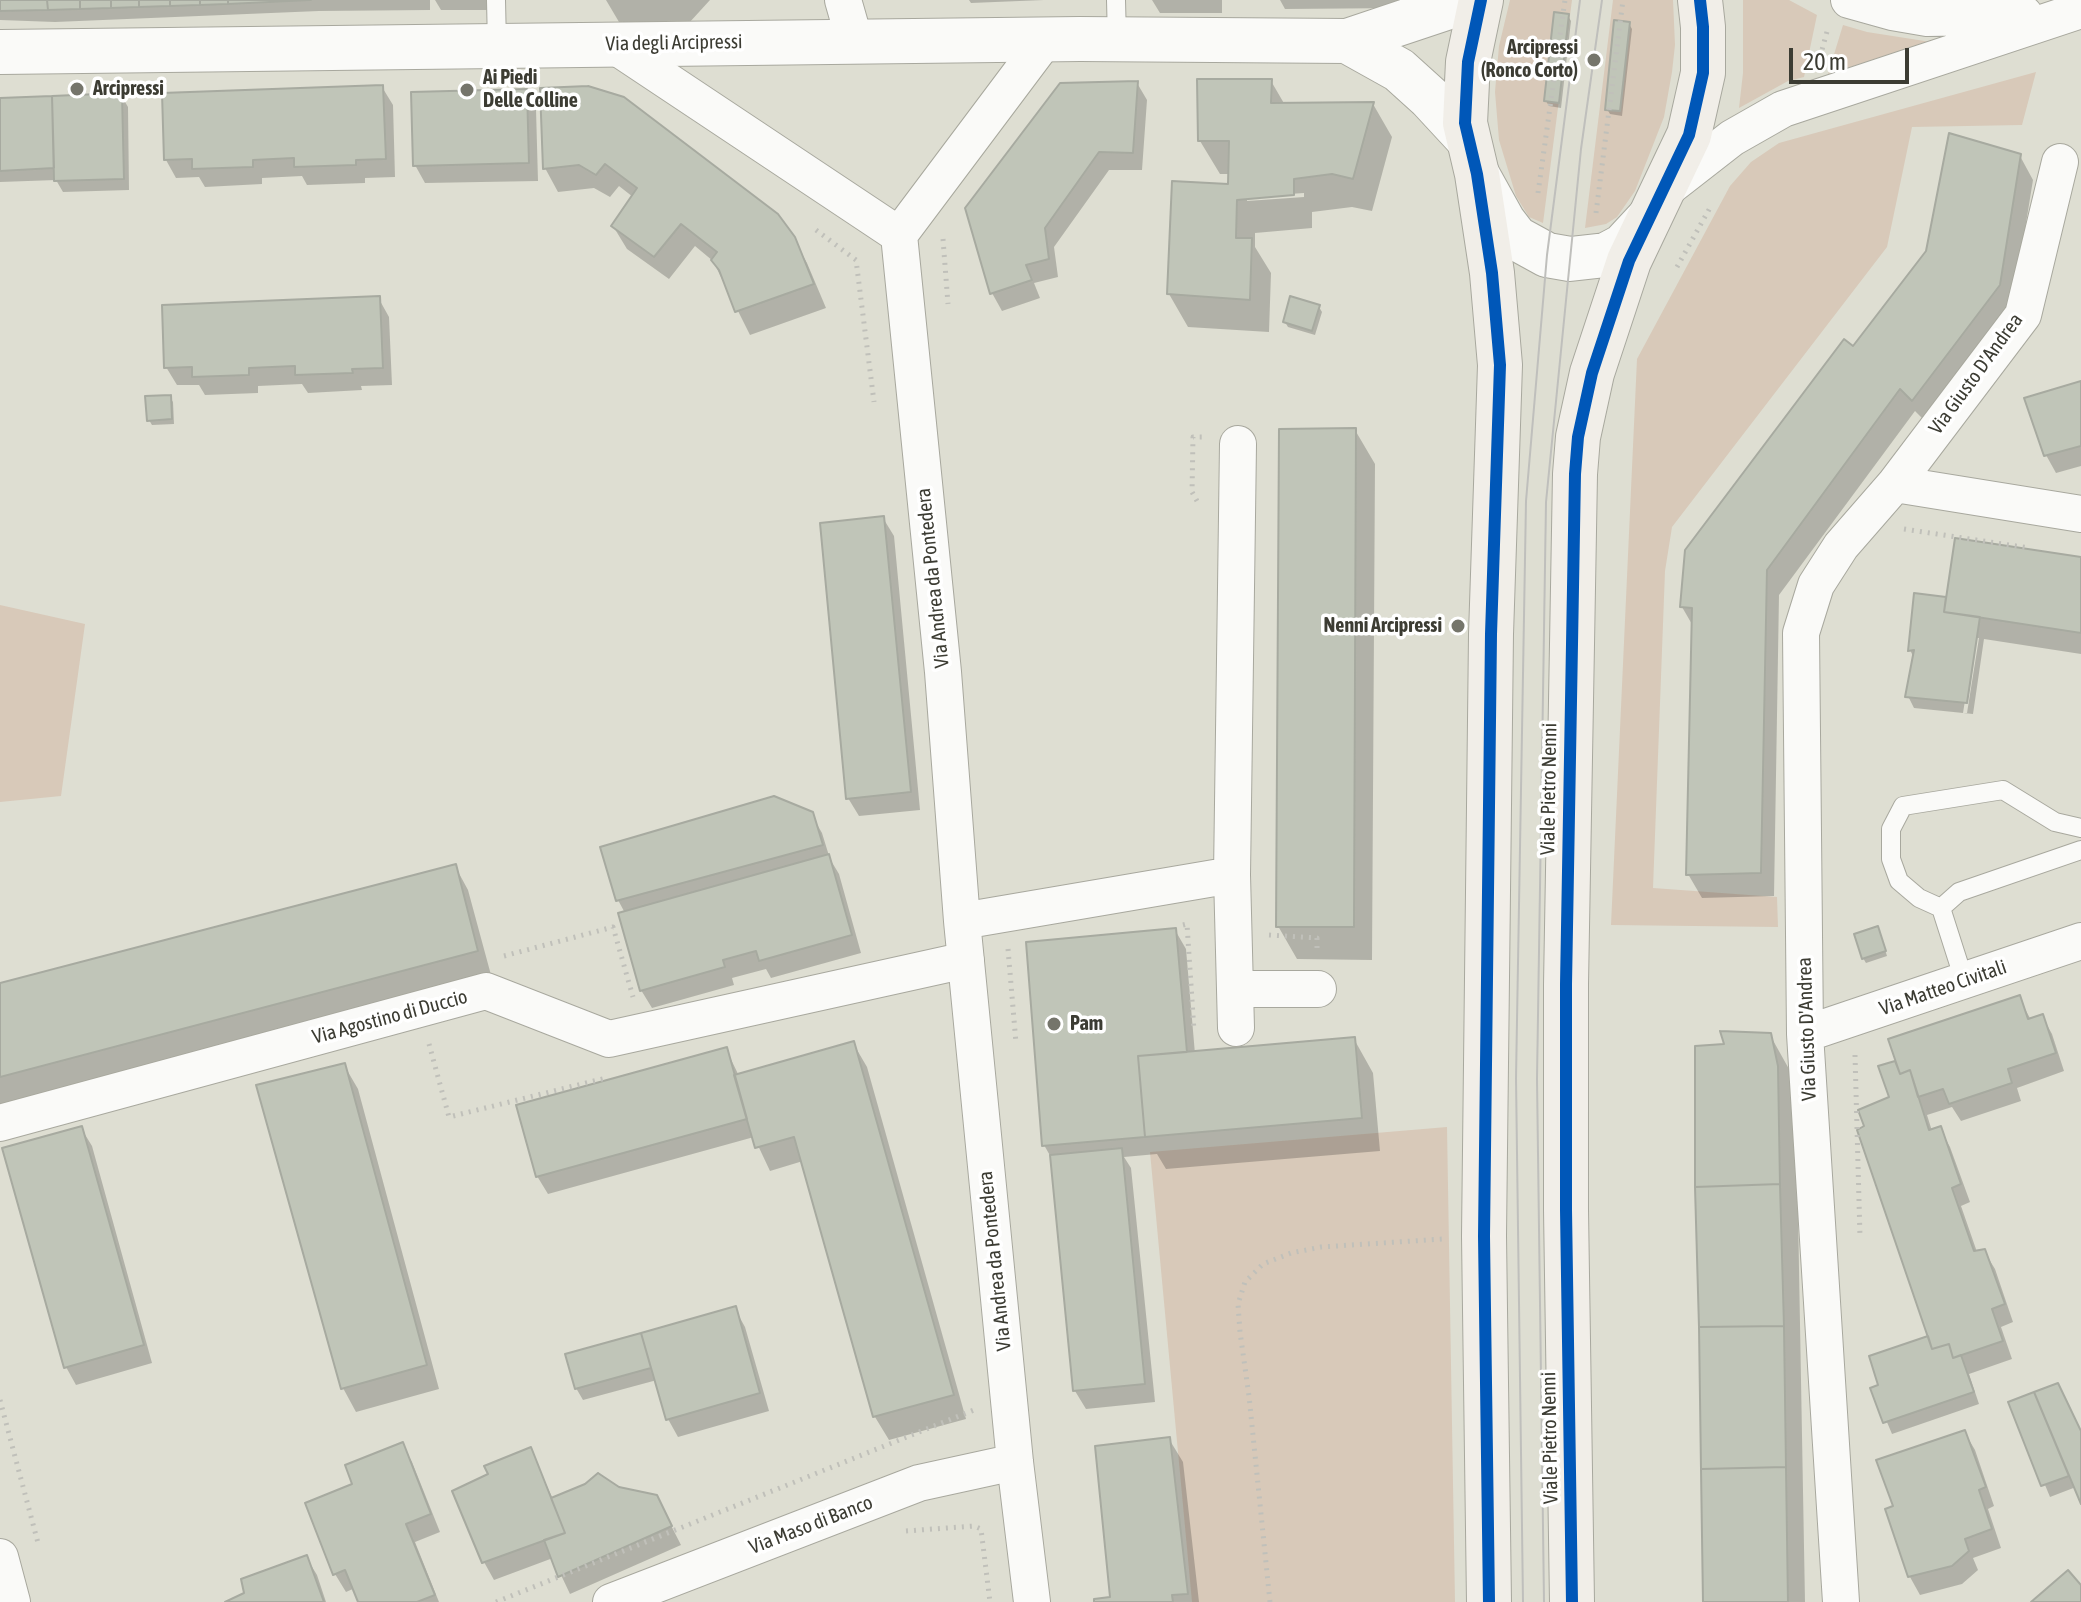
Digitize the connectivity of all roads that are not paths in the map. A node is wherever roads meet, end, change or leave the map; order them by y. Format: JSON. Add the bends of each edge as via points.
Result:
{"nodes":[{"id":1,"x":496,"y":0,"type":"edge"},
{"id":2,"x":843,"y":0,"type":"edge"},
{"id":3,"x":1470,"y":0,"type":"edge"},
{"id":4,"x":1481,"y":0,"type":"edge"},
{"id":5,"x":1700,"y":0,"type":"edge"},
{"id":6,"x":2081,"y":8,"type":"edge"},
{"id":7,"x":1840,"y":10,"type":"edge"},
{"id":8,"x":1116,"y":20,"type":"edge"},
{"id":9,"x":1046,"y":39,"type":"junction"},
{"id":10,"x":1347,"y":41,"type":"junction"},
{"id":11,"x":855,"y":42,"type":"junction"},
{"id":12,"x":612,"y":44,"type":"junction"},
{"id":13,"x":497,"y":45,"type":"junction"},
{"id":14,"x":0,"y":52,"type":"edge"},
{"id":15,"x":1472,"y":156,"type":"junction"},
{"id":16,"x":2060,"y":162,"type":"dead end"},
{"id":17,"x":1656,"y":204,"type":"junction"},
{"id":18,"x":899,"y":235,"type":"junction"},
{"id":19,"x":1238,"y":444,"type":"dead end"},
{"id":20,"x":1895,"y":484,"type":"junction"},
{"id":21,"x":2081,"y":514,"type":"edge"},
{"id":22,"x":2081,"y":828,"type":"edge"},
{"id":23,"x":2081,"y":850,"type":"edge"},
{"id":24,"x":1232,"y":875,"type":"junction"},
{"id":25,"x":1941,"y":908,"type":"junction"},
{"id":26,"x":962,"y":921,"type":"junction"},
{"id":27,"x":2081,"y":941,"type":"edge"},
{"id":28,"x":966,"y":960,"type":"junction"},
{"id":29,"x":1964,"y":980,"type":"junction"},
{"id":30,"x":1235,"y":989,"type":"junction"},
{"id":31,"x":1318,"y":989,"type":"dead end"},
{"id":32,"x":1236,"y":1028,"type":"dead end"},
{"id":33,"x":1805,"y":1034,"type":"junction"},
{"id":34,"x":0,"y":1123,"type":"edge"},
{"id":35,"x":1015,"y":1462,"type":"junction"},
{"id":36,"x":0,"y":1557,"type":"edge"},
{"id":37,"x":12,"y":1602,"type":"edge"},
{"id":38,"x":611,"y":1602,"type":"edge"},
{"id":39,"x":1032,"y":1602,"type":"edge"},
{"id":40,"x":1489,"y":1602,"type":"edge"},
{"id":41,"x":1572,"y":1602,"type":"edge"},
{"id":42,"x":1841,"y":1602,"type":"edge"}],
"edges":[{"from":1,"to":13,"type":"lane"},
{"from":2,"to":11,"type":"street"},
{"from":3,"to":10,"type":"street","name":"Via degli Arcipressi"},
{"from":4,"to":15,"type":"main road","name":"Viale Pietro Nenni","via":[[1466,82]]},
{"from":5,"to":17,"type":"main road","name":"Viale Pietro Nenni","via":[[1700,87],[1689,135]]},
{"from":6,"to":7,"type":"street","via":[[1945,19]]},
{"from":6,"to":17,"type":"street","via":[[1783,109],[1732,138]]},
{"from":8,"to":9,"type":"street","name":"Via degli Arcipressi"},
{"from":8,"to":10,"type":"street","name":"Via degli Arcipressi"},
{"from":9,"to":11,"type":"street","name":"Via degli Arcipressi"},
{"from":9,"to":18,"type":"street"},
{"from":10,"to":15,"type":"street","name":"Via degli Arcipressi","via":[[1399,70],[1430,98]]},
{"from":11,"to":12,"type":"street","name":"Via degli Arcipressi"},
{"from":12,"to":13,"type":"street","name":"Via degli Arcipressi"},
{"from":12,"to":18,"type":"street"},
{"from":13,"to":14,"type":"street","name":"Via degli Arcipressi"},
{"from":15,"to":17,"type":"street","name":"Viale Pietro Nenni","via":[[1510,230],[1523,244],[1547,255],[1606,255],[1623,246]]},
{"from":15,"to":40,"type":"main road","name":"Viale Pietro Nenni","via":[[1496,307],[1500,389],[1491,634],[1484,1236]]},
{"from":16,"to":20,"type":"street","name":"Via Giusto D'Andrea","via":[[2023,315]]},
{"from":17,"to":41,"type":"main road","name":"Viale Pietro Nenni","via":[[1629,261],[1592,373],[1578,437],[1573,501],[1566,984]]},
{"from":18,"to":26,"type":"street","name":"Via Andrea da Pontedera"},
{"from":19,"to":24,"type":"street"},
{"from":20,"to":21,"type":"street"},
{"from":20,"to":33,"type":"street","name":"Via Giusto D'Andrea","via":[[1841,546],[1816,585],[1801,633]]},
{"from":22,"to":25,"type":"lane","via":[[2055,822],[2003,790],[1903,806],[1891,829],[1891,859],[1899,881]]},
{"from":23,"to":25,"type":"lane","via":[[1959,892]]},
{"from":24,"to":26,"type":"street"},
{"from":24,"to":30,"type":"street"},
{"from":25,"to":29,"type":"lane"},
{"from":26,"to":28,"type":"street","name":"Via Andrea da Pontedera"},
{"from":27,"to":29,"type":"street","name":"Via Matteo Civitali"},
{"from":28,"to":34,"type":"street","name":"Via Agostino di Duccio","via":[[609,1039],[486,991]]},
{"from":28,"to":35,"type":"street","name":"Via Andrea da Pontedera"},
{"from":29,"to":33,"type":"street","name":"Via Matteo Civitali"},
{"from":30,"to":31,"type":"street"},
{"from":30,"to":32,"type":"street"},
{"from":33,"to":42,"type":"street","name":"Via Giusto D'Andrea"},
{"from":35,"to":38,"type":"street","name":"Via Maso di Banco","via":[[919,1483]]},
{"from":35,"to":39,"type":"street","name":"Via Andrea da Pontedera"},
{"from":36,"to":37,"type":"street"}]}
